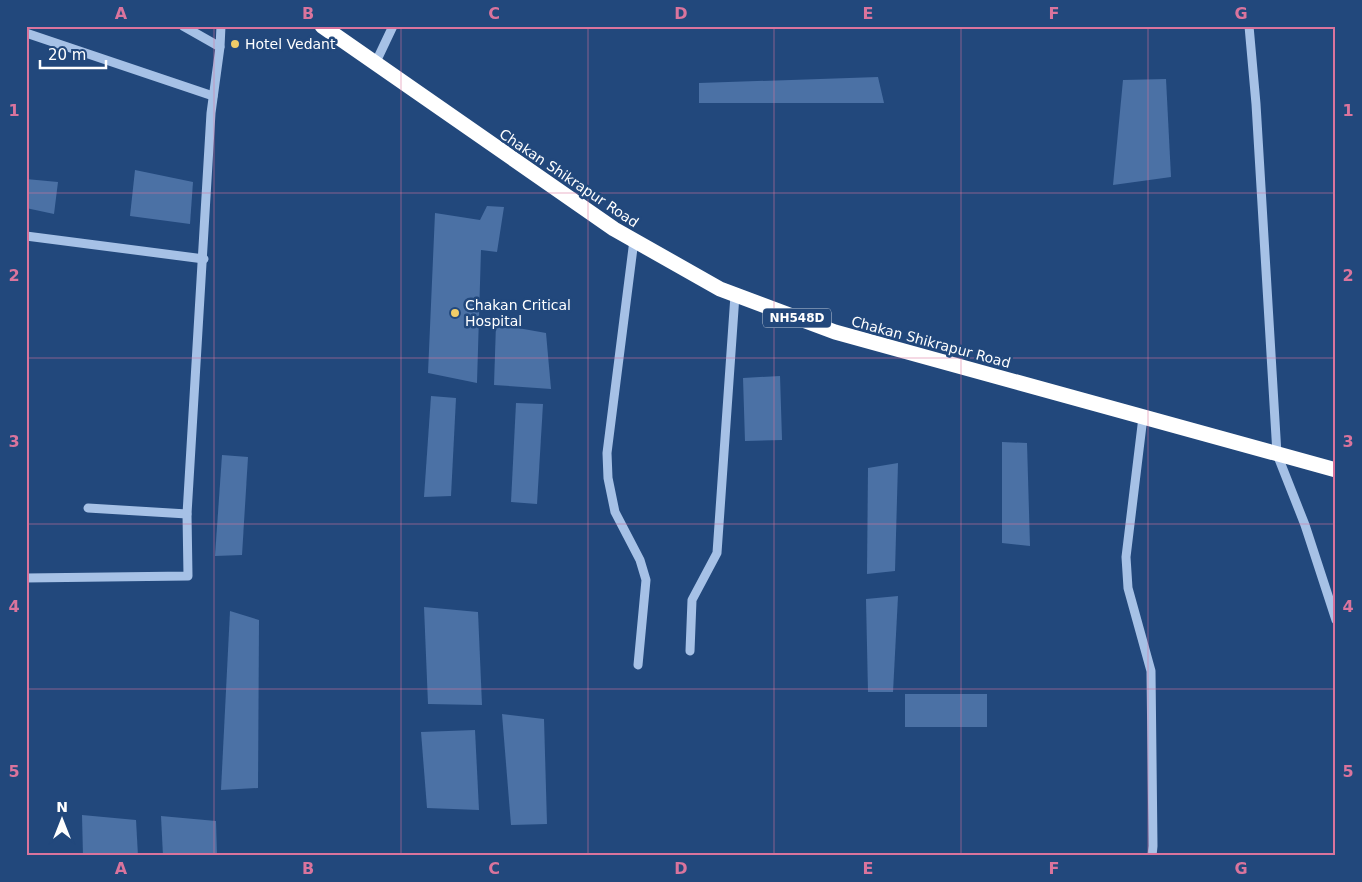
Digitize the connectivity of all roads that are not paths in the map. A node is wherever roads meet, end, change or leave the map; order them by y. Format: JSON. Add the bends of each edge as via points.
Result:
{"nodes":[{"id":1,"x":183,"y":26,"type":"edge"},
{"id":2,"x":221,"y":26,"type":"edge"},
{"id":3,"x":322,"y":26,"type":"edge"},
{"id":4,"x":393,"y":26,"type":"edge"},
{"id":5,"x":1249,"y":26,"type":"edge"},
{"id":6,"x":26,"y":33,"type":"edge"},
{"id":7,"x":220,"y":47,"type":"junction"},
{"id":8,"x":375,"y":64,"type":"junction"},
{"id":9,"x":213,"y":96,"type":"junction"},
{"id":10,"x":26,"y":236,"type":"edge"},
{"id":11,"x":634,"y":240,"type":"junction"},
{"id":12,"x":204,"y":259,"type":"junction"},
{"id":13,"x":735,"y":295,"type":"junction"},
{"id":14,"x":1143,"y":417,"type":"junction"},
{"id":15,"x":1277,"y":454,"type":"junction"},
{"id":16,"x":1336,"y":470,"type":"edge"},
{"id":17,"x":88,"y":508,"type":"dead end"},
{"id":18,"x":187,"y":514,"type":"junction"},
{"id":19,"x":26,"y":578,"type":"edge"},
{"id":20,"x":1336,"y":620,"type":"edge"},
{"id":21,"x":690,"y":651,"type":"dead end"},
{"id":22,"x":638,"y":665,"type":"dead end"},
{"id":23,"x":1152,"y":856,"type":"edge"}],
"edges":[{"from":1,"to":7,"type":"street"},
{"from":2,"to":7,"type":"street"},
{"from":3,"to":8,"type":"highway","name":"Chakan Shikrapur Road","number":"NH548D"},
{"from":4,"to":8,"type":"street"},
{"from":5,"to":15,"type":"street"},
{"from":6,"to":9,"type":"street"},
{"from":7,"to":9,"type":"street"},
{"from":8,"to":11,"type":"highway","name":"Chakan Shikrapur Road","number":"NH548D"},
{"from":9,"to":12,"type":"street"},
{"from":10,"to":12,"type":"street"},
{"from":11,"to":13,"type":"highway","name":"Chakan Shikrapur Road","number":"NH548D"},
{"from":11,"to":22,"type":"street","via":[[607,454],[615,512],[640,560],[646,580]]},
{"from":12,"to":18,"type":"street"},
{"from":13,"to":14,"type":"highway","name":"Chakan Shikrapur Road","number":"NH548D","via":[[835,332]]},
{"from":13,"to":21,"type":"street","via":[[717,553],[692,600]]},
{"from":14,"to":15,"type":"highway","name":"Chakan Shikrapur Road","number":"NH548D"},
{"from":14,"to":23,"type":"street","via":[[1126,557],[1128,588],[1151,671]]},
{"from":15,"to":16,"type":"highway","name":"Chakan Shikrapur Road","number":"NH548D"},
{"from":15,"to":20,"type":"street","via":[[1305,525]]},
{"from":17,"to":18,"type":"street"},
{"from":18,"to":19,"type":"street","via":[[188,576]]}]}
